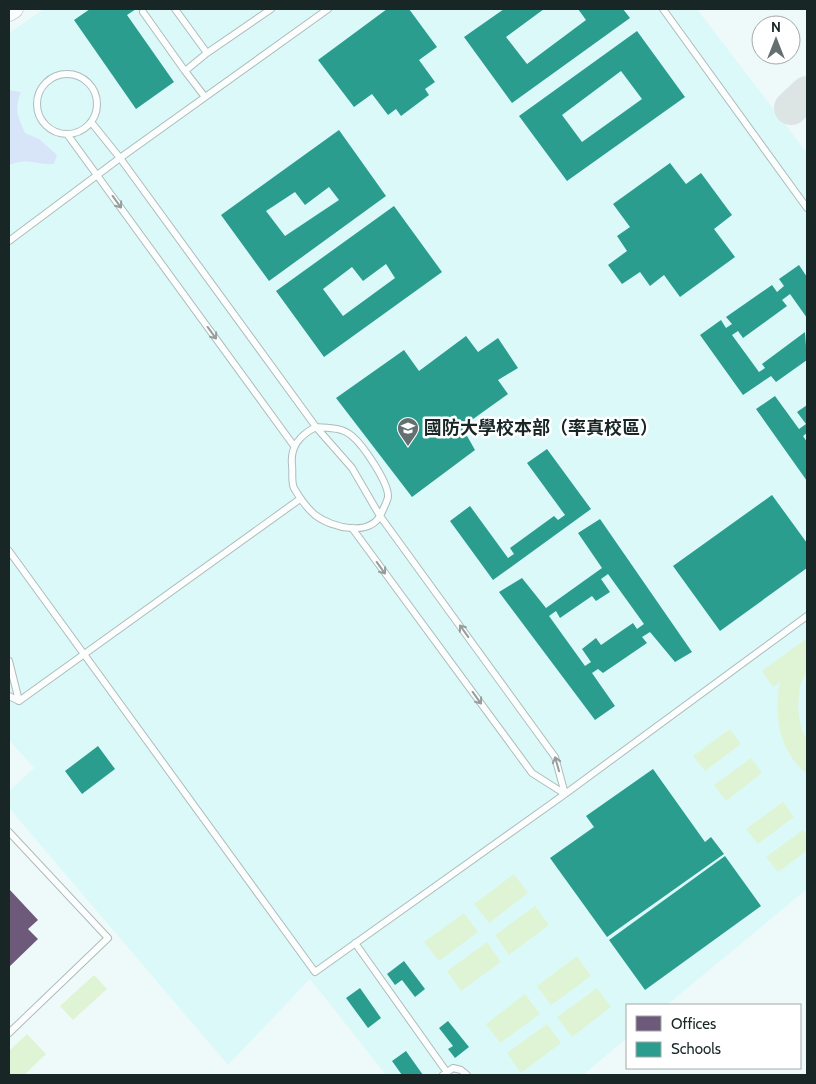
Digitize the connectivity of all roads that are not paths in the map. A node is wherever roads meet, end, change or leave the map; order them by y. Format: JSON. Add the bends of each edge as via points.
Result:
{"nodes":[{"id":1,"x":14,"y":9,"type":"edge"},
{"id":2,"x":175,"y":9,"type":"edge"},
{"id":3,"x":271,"y":9,"type":"edge"},
{"id":4,"x":328,"y":9,"type":"edge"},
{"id":5,"x":663,"y":9,"type":"edge"},
{"id":6,"x":9,"y":12,"type":"edge"},
{"id":7,"x":143,"y":12,"type":"dead end"},
{"id":8,"x":206,"y":53,"type":"junction"},
{"id":9,"x":185,"y":70,"type":"junction"},
{"id":10,"x":205,"y":97,"type":"junction"},
{"id":11,"x":91,"y":122,"type":"junction"},
{"id":12,"x":67,"y":134,"type":"junction"},
{"id":13,"x":120,"y":158,"type":"junction"},
{"id":14,"x":98,"y":176,"type":"junction"},
{"id":15,"x":807,"y":208,"type":"edge"},
{"id":16,"x":9,"y":240,"type":"edge"},
{"id":17,"x":316,"y":427,"type":"junction"},
{"id":18,"x":294,"y":446,"type":"junction"},
{"id":19,"x":300,"y":498,"type":"junction"},
{"id":20,"x":380,"y":516,"type":"junction"},
{"id":21,"x":352,"y":528,"type":"junction"},
{"id":22,"x":9,"y":551,"type":"edge"},
{"id":23,"x":807,"y":616,"type":"edge"},
{"id":24,"x":83,"y":654,"type":"junction"},
{"id":25,"x":9,"y":661,"type":"edge"},
{"id":26,"x":9,"y":696,"type":"edge"},
{"id":27,"x":19,"y":701,"type":"junction"},
{"id":28,"x":565,"y":794,"type":"junction"},
{"id":29,"x":9,"y":832,"type":"edge"},
{"id":30,"x":355,"y":943,"type":"junction"},
{"id":31,"x":9,"y":1033,"type":"edge"},
{"id":32,"x":444,"y":1073,"type":"edge"},
{"id":33,"x":467,"y":1075,"type":"edge"}],
"edges":[{"from":1,"to":6,"type":"main road"},
{"from":2,"to":8,"type":"lane"},
{"from":3,"to":8,"type":"lane"},
{"from":4,"to":10,"type":"lane"},
{"from":5,"to":15,"type":"lane"},
{"from":7,"to":9,"type":"lane"},
{"from":8,"to":9,"type":"lane"},
{"from":9,"to":10,"type":"lane"},
{"from":10,"to":13,"type":"lane"},
{"from":11,"to":12,"type":"lane","via":[[81,131]]},
{"from":11,"to":12,"type":"lane","via":[[96,110],[96,96],[90,84],[79,76],[52,77],[39,92],[37,112],[43,124],[54,132]]},
{"from":11,"to":13,"type":"lane"},
{"from":12,"to":14,"type":"lane"},
{"from":13,"to":14,"type":"lane"},
{"from":13,"to":17,"type":"lane"},
{"from":14,"to":16,"type":"lane"},
{"from":14,"to":18,"type":"lane","one_way":true},
{"from":17,"to":18,"type":"lane","via":[[302,433]]},
{"from":17,"to":20,"type":"lane","via":[[352,468]]},
{"from":17,"to":20,"type":"lane","via":[[335,428],[352,435],[367,455],[385,482],[388,497]]},
{"from":18,"to":19,"type":"lane","via":[[291,458],[293,485]]},
{"from":19,"to":21,"type":"lane","via":[[316,514],[334,525]]},
{"from":19,"to":24,"type":"lane"},
{"from":20,"to":21,"type":"lane","via":[[369,526]]},
{"from":28,"to":20,"type":"lane","one_way":true,"via":[[555,757]]},
{"from":21,"to":28,"type":"lane","one_way":true,"via":[[532,773]]},
{"from":22,"to":24,"type":"lane"},
{"from":23,"to":28,"type":"lane"},
{"from":24,"to":27,"type":"lane"},
{"from":24,"to":30,"type":"lane","via":[[315,972]]},
{"from":25,"to":27,"type":"lane"},
{"from":26,"to":27,"type":"lane"},
{"from":28,"to":30,"type":"lane"},
{"from":29,"to":31,"type":"lane","via":[[108,938]]},
{"from":30,"to":32,"type":"lane"},
{"from":32,"to":33,"type":"lane","via":[[453,1068]]}]}
